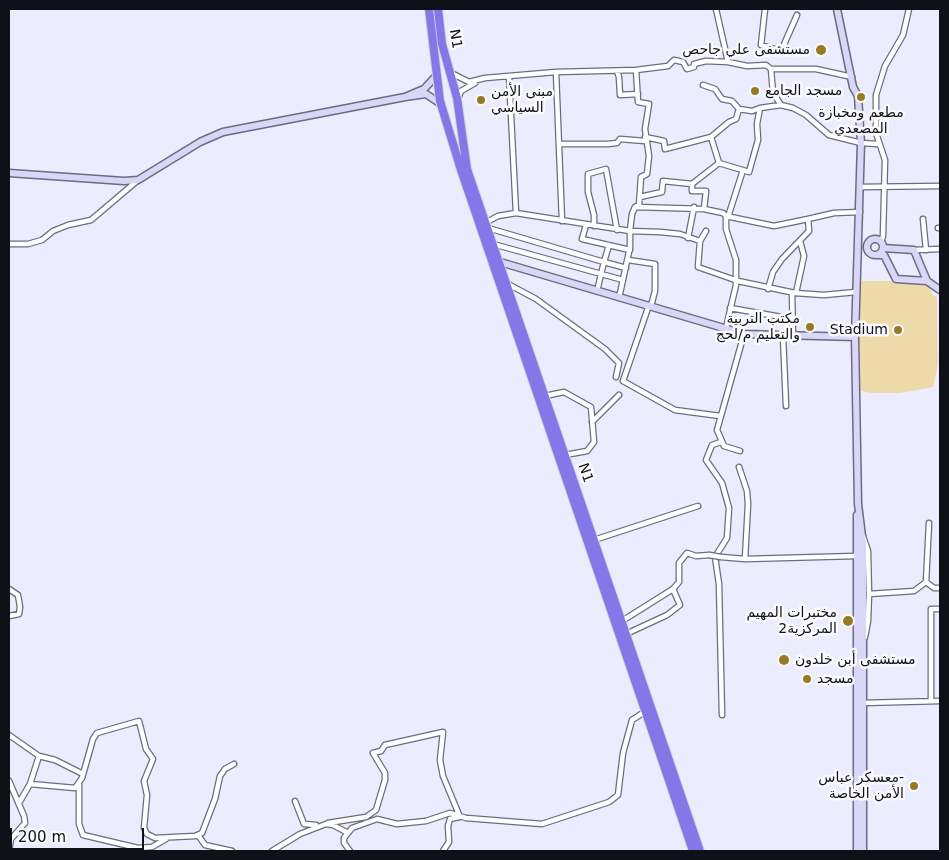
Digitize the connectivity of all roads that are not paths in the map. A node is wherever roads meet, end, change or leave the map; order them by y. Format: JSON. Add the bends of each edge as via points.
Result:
{"nodes":[{"id":1,"x":429,"y":9,"type":"edge"},
{"id":2,"x":438,"y":9,"type":"edge"},
{"id":3,"x":716,"y":9,"type":"edge"},
{"id":4,"x":765,"y":9,"type":"edge"},
{"id":5,"x":837,"y":9,"type":"edge"},
{"id":6,"x":911,"y":9,"type":"edge"},
{"id":7,"x":797,"y":15,"type":"dead end"},
{"id":8,"x":728,"y":62,"type":"junction"},
{"id":9,"x":771,"y":69,"type":"junction"},
{"id":10,"x":636,"y":70,"type":"junction"},
{"id":11,"x":617,"y":71,"type":"junction"},
{"id":12,"x":556,"y":72,"type":"junction"},
{"id":13,"x":451,"y":73,"type":"junction"},
{"id":14,"x":436,"y":76,"type":"junction"},
{"id":15,"x":509,"y":76,"type":"junction"},
{"id":16,"x":852,"y":77,"type":"junction"},
{"id":17,"x":486,"y":78,"type":"junction"},
{"id":18,"x":703,"y":85,"type":"dead end"},
{"id":19,"x":638,"y":94,"type":"junction"},
{"id":20,"x":405,"y":97,"type":"junction"},
{"id":21,"x":457,"y":100,"type":"junction"},
{"id":22,"x":441,"y":104,"type":"junction"},
{"id":23,"x":781,"y":105,"type":"junction"},
{"id":24,"x":760,"y":108,"type":"junction"},
{"id":25,"x":739,"y":109,"type":"junction"},
{"id":26,"x":711,"y":137,"type":"junction"},
{"id":27,"x":645,"y":139,"type":"junction"},
{"id":28,"x":560,"y":144,"type":"junction"},
{"id":29,"x":861,"y":144,"type":"junction"},
{"id":30,"x":878,"y":144,"type":"junction"},
{"id":31,"x":719,"y":163,"type":"junction"},
{"id":32,"x":743,"y":170,"type":"junction"},
{"id":33,"x":9,"y":173,"type":"edge"},
{"id":34,"x":138,"y":180,"type":"junction"},
{"id":35,"x":692,"y":184,"type":"junction"},
{"id":36,"x":940,"y":186,"type":"edge"},
{"id":37,"x":860,"y":187,"type":"junction"},
{"id":38,"x":884,"y":187,"type":"junction"},
{"id":39,"x":640,"y":197,"type":"junction"},
{"id":40,"x":635,"y":207,"type":"junction"},
{"id":41,"x":694,"y":207,"type":"junction"},
{"id":42,"x":704,"y":209,"type":"junction"},
{"id":43,"x":860,"y":212,"type":"junction"},
{"id":44,"x":516,"y":213,"type":"junction"},
{"id":45,"x":727,"y":216,"type":"junction"},
{"id":46,"x":808,"y":219,"type":"junction"},
{"id":47,"x":924,"y":219,"type":"dead end"},
{"id":48,"x":562,"y":221,"type":"junction"},
{"id":49,"x":487,"y":225,"type":"junction"},
{"id":50,"x":586,"y":225,"type":"junction"},
{"id":51,"x":594,"y":226,"type":"junction"},
{"id":52,"x":616,"y":230,"type":"junction"},
{"id":53,"x":630,"y":231,"type":"junction"},
{"id":54,"x":706,"y":231,"type":"dead end"},
{"id":55,"x":688,"y":238,"type":"junction"},
{"id":56,"x":873,"y":239,"type":"junction"},
{"id":57,"x":859,"y":240,"type":"junction"},
{"id":58,"x":700,"y":241,"type":"junction"},
{"id":59,"x":800,"y":241,"type":"junction"},
{"id":60,"x":9,"y":244,"type":"edge"},
{"id":61,"x":493,"y":244,"type":"junction"},
{"id":62,"x":608,"y":245,"type":"junction"},
{"id":63,"x":882,"y":246,"type":"junction"},
{"id":64,"x":940,"y":248,"type":"edge"},
{"id":65,"x":630,"y":250,"type":"junction"},
{"id":66,"x":914,"y":250,"type":"junction"},
{"id":67,"x":926,"y":250,"type":"junction"},
{"id":68,"x":858,"y":255,"type":"junction"},
{"id":69,"x":875,"y":255,"type":"junction"},
{"id":70,"x":628,"y":260,"type":"junction"},
{"id":71,"x":500,"y":262,"type":"junction"},
{"id":72,"x":604,"y":262,"type":"junction"},
{"id":73,"x":626,"y":268,"type":"junction"},
{"id":74,"x":602,"y":274,"type":"junction"},
{"id":75,"x":623,"y":280,"type":"junction"},
{"id":76,"x":736,"y":280,"type":"junction"},
{"id":77,"x":927,"y":281,"type":"junction"},
{"id":78,"x":508,"y":284,"type":"junction"},
{"id":79,"x":768,"y":289,"type":"junction"},
{"id":80,"x":940,"y":290,"type":"edge"},
{"id":81,"x":597,"y":292,"type":"junction"},
{"id":82,"x":856,"y":292,"type":"junction"},
{"id":83,"x":794,"y":293,"type":"junction"},
{"id":84,"x":620,"y":298,"type":"junction"},
{"id":85,"x":650,"y":306,"type":"junction"},
{"id":86,"x":730,"y":308,"type":"junction"},
{"id":87,"x":793,"y":319,"type":"junction"},
{"id":88,"x":726,"y":328,"type":"junction"},
{"id":89,"x":744,"y":334,"type":"junction"},
{"id":90,"x":783,"y":336,"type":"junction"},
{"id":91,"x":793,"y":336,"type":"junction"},
{"id":92,"x":855,"y":337,"type":"junction"},
{"id":93,"x":616,"y":377,"type":"dead end"},
{"id":94,"x":619,"y":395,"type":"dead end"},
{"id":95,"x":545,"y":396,"type":"junction"},
{"id":96,"x":786,"y":406,"type":"dead end"},
{"id":97,"x":720,"y":416,"type":"junction"},
{"id":98,"x":592,"y":422,"type":"junction"},
{"id":99,"x":721,"y":442,"type":"junction"},
{"id":100,"x":740,"y":452,"type":"dead end"},
{"id":101,"x":565,"y":455,"type":"junction"},
{"id":102,"x":739,"y":467,"type":"dead end"},
{"id":103,"x":858,"y":504,"type":"junction"},
{"id":104,"x":698,"y":506,"type":"dead end"},
{"id":105,"x":928,"y":523,"type":"dead end"},
{"id":106,"x":862,"y":534,"type":"junction"},
{"id":107,"x":594,"y":540,"type":"junction"},
{"id":108,"x":856,"y":556,"type":"junction"},
{"id":109,"x":745,"y":559,"type":"junction"},
{"id":110,"x":926,"y":582,"type":"junction"},
{"id":111,"x":673,"y":588,"type":"junction"},
{"id":112,"x":940,"y":588,"type":"edge"},
{"id":113,"x":9,"y":589,"type":"edge"},
{"id":114,"x":869,"y":594,"type":"junction"},
{"id":115,"x":940,"y":609,"type":"edge"},
{"id":116,"x":9,"y":616,"type":"edge"},
{"id":117,"x":622,"y":621,"type":"junction"},
{"id":118,"x":626,"y":634,"type":"junction"},
{"id":119,"x":864,"y":638,"type":"junction"},
{"id":120,"x":930,"y":701,"type":"junction"},
{"id":121,"x":940,"y":701,"type":"edge"},
{"id":122,"x":861,"y":703,"type":"junction"},
{"id":123,"x":646,"y":711,"type":"junction"},
{"id":124,"x":722,"y":715,"type":"dead end"},
{"id":125,"x":9,"y":734,"type":"edge"},
{"id":126,"x":39,"y":756,"type":"junction"},
{"id":127,"x":234,"y":764,"type":"dead end"},
{"id":128,"x":83,"y":774,"type":"junction"},
{"id":129,"x":9,"y":781,"type":"edge"},
{"id":130,"x":30,"y":784,"type":"junction"},
{"id":131,"x":79,"y":785,"type":"junction"},
{"id":132,"x":295,"y":801,"type":"dead end"},
{"id":133,"x":19,"y":803,"type":"junction"},
{"id":134,"x":460,"y":817,"type":"junction"},
{"id":135,"x":326,"y":824,"type":"junction"},
{"id":136,"x":348,"y":832,"type":"junction"},
{"id":137,"x":198,"y":835,"type":"junction"},
{"id":138,"x":166,"y":839,"type":"junction"},
{"id":139,"x":9,"y":851,"type":"edge"},
{"id":140,"x":232,"y":851,"type":"edge"},
{"id":141,"x":272,"y":851,"type":"edge"},
{"id":142,"x":350,"y":851,"type":"edge"},
{"id":143,"x":443,"y":851,"type":"edge"},
{"id":144,"x":693,"y":851,"type":"edge"},
{"id":145,"x":700,"y":851,"type":"edge"},
{"id":146,"x":857,"y":851,"type":"edge"},
{"id":147,"x":863,"y":851,"type":"edge"}],
"edges":[{"from":1,"to":14,"type":"highway","number":"N1"},
{"from":2,"to":13,"type":"highway","name":"N1","number":"N1","via":[[442,44]]},
{"from":3,"to":8,"type":"street"},
{"from":4,"to":7,"type":"street","via":[[761,45],[775,48],[782,49]]},
{"from":5,"to":16,"type":"main road"},
{"from":6,"to":30,"type":"street","via":[[903,35],[890,54],[880,79],[875,120]]},
{"from":8,"to":9,"type":"street","via":[[766,65]]},
{"from":8,"to":10,"type":"street","via":[[706,61],[687,69],[682,62],[674,60],[668,66]]},
{"from":9,"to":16,"type":"street","via":[[816,69]]},
{"from":9,"to":23,"type":"street","via":[[773,93]]},
{"from":10,"to":11,"type":"street"},
{"from":10,"to":19,"type":"street"},
{"from":11,"to":12,"type":"street"},
{"from":11,"to":19,"type":"street","via":[[620,96]]},
{"from":12,"to":15,"type":"street"},
{"from":12,"to":28,"type":"street"},
{"from":13,"to":14,"type":"highway","via":[[443,67],[438,69]]},
{"from":13,"to":17,"type":"street","via":[[469,82]]},
{"from":13,"to":21,"type":"highway","name":"N1"},
{"from":14,"to":20,"type":"main road","via":[[424,89]]},
{"from":14,"to":22,"type":"highway","number":"N1"},
{"from":15,"to":17,"type":"street"},
{"from":15,"to":44,"type":"street"},
{"from":16,"to":29,"type":"main road","via":[[858,96]]},
{"from":17,"to":21,"type":"street","via":[[464,88]]},
{"from":18,"to":25,"type":"street","via":[[715,89],[722,99],[732,101]]},
{"from":19,"to":27,"type":"street","via":[[638,102],[649,104]]},
{"from":20,"to":22,"type":"main road","via":[[426,94]]},
{"from":20,"to":34,"type":"main road","via":[[223,132],[200,142]]},
{"from":21,"to":22,"type":"highway","via":[[450,108]]},
{"from":21,"to":49,"type":"highway","name":"N1","number":"N1","via":[[467,169]]},
{"from":22,"to":123,"type":"highway","number":"N1","via":[[478,224]]},
{"from":23,"to":24,"type":"street"},
{"from":23,"to":29,"type":"street","via":[[806,115],[829,136]]},
{"from":24,"to":25,"type":"street","via":[[752,111]]},
{"from":24,"to":32,"type":"street","via":[[755,153],[749,172]]},
{"from":25,"to":26,"type":"street","via":[[736,118]]},
{"from":26,"to":27,"type":"street","via":[[665,149],[664,141]]},
{"from":26,"to":31,"type":"street"},
{"from":27,"to":28,"type":"street","via":[[620,139],[617,143],[608,144]]},
{"from":27,"to":39,"type":"street","via":[[649,156],[647,174],[641,177]]},
{"from":28,"to":48,"type":"street"},
{"from":29,"to":30,"type":"street"},
{"from":29,"to":37,"type":"main road"},
{"from":30,"to":38,"type":"street","via":[[885,160]]},
{"from":31,"to":32,"type":"street"},
{"from":31,"to":35,"type":"street"},
{"from":32,"to":45,"type":"street"},
{"from":33,"to":34,"type":"main road"},
{"from":34,"to":60,"type":"street","via":[[91,220],[53,231],[42,240]]},
{"from":35,"to":39,"type":"street","via":[[663,181],[662,192]]},
{"from":35,"to":42,"type":"street","via":[[692,191],[706,191]]},
{"from":36,"to":38,"type":"street"},
{"from":37,"to":38,"type":"street"},
{"from":37,"to":43,"type":"main road"},
{"from":38,"to":63,"type":"street"},
{"from":39,"to":40,"type":"street"},
{"from":40,"to":41,"type":"street"},
{"from":40,"to":53,"type":"street"},
{"from":41,"to":42,"type":"street"},
{"from":41,"to":55,"type":"street"},
{"from":42,"to":45,"type":"street"},
{"from":43,"to":46,"type":"street"},
{"from":43,"to":57,"type":"main road"},
{"from":44,"to":48,"type":"street"},
{"from":44,"to":49,"type":"street","via":[[498,216]]},
{"from":45,"to":46,"type":"street","via":[[774,226]]},
{"from":45,"to":76,"type":"street","via":[[726,229],[736,260]]},
{"from":46,"to":59,"type":"street","via":[[809,231]]},
{"from":47,"to":67,"type":"street"},
{"from":48,"to":50,"type":"street"},
{"from":49,"to":61,"type":"highway","name":"N1","number":"N1"},
{"from":49,"to":72,"type":"street"},
{"from":50,"to":51,"type":"street"},
{"from":50,"to":62,"type":"street","via":[[582,239]]},
{"from":51,"to":52,"type":"street"},
{"from":51,"to":52,"type":"street","via":[[588,174],[606,169]]},
{"from":52,"to":53,"type":"street"},
{"from":53,"to":55,"type":"street","via":[[660,232]]},
{"from":53,"to":65,"type":"street"},
{"from":54,"to":58,"type":"street"},
{"from":55,"to":58,"type":"street"},
{"from":56,"to":57,"type":"main road"},
{"from":56,"to":63,"type":"main road"},
{"from":56,"to":69,"type":"main road","via":[[867,246],[868,252]]},
{"from":57,"to":68,"type":"main road"},
{"from":58,"to":76,"type":"street","via":[[698,267]]},
{"from":59,"to":79,"type":"street","via":[[782,258]]},
{"from":59,"to":83,"type":"street","via":[[804,256]]},
{"from":61,"to":71,"type":"highway","name":"N1","number":"N1"},
{"from":61,"to":74,"type":"street"},
{"from":62,"to":65,"type":"street"},
{"from":62,"to":72,"type":"street"},
{"from":63,"to":66,"type":"main road"},
{"from":63,"to":69,"type":"main road"},
{"from":64,"to":67,"type":"street"},
{"from":65,"to":70,"type":"street"},
{"from":66,"to":67,"type":"street"},
{"from":66,"to":77,"type":"main road"},
{"from":68,"to":69,"type":"main road"},
{"from":68,"to":82,"type":"main road"},
{"from":69,"to":77,"type":"main road","via":[[884,255],[896,279]]},
{"from":70,"to":73,"type":"street"},
{"from":70,"to":85,"type":"street","via":[[655,264],[655,291]]},
{"from":71,"to":78,"type":"highway","name":"N1","number":"N1"},
{"from":71,"to":81,"type":"main road"},
{"from":72,"to":73,"type":"street"},
{"from":72,"to":74,"type":"street"},
{"from":73,"to":75,"type":"street"},
{"from":74,"to":75,"type":"street"},
{"from":74,"to":81,"type":"street"},
{"from":75,"to":84,"type":"street"},
{"from":76,"to":79,"type":"street"},
{"from":76,"to":86,"type":"street"},
{"from":77,"to":80,"type":"main road"},
{"from":78,"to":93,"type":"street","via":[[536,299],[606,349],[619,363]]},
{"from":78,"to":95,"type":"highway","name":"N1","number":"N1"},
{"from":79,"to":83,"type":"street"},
{"from":81,"to":84,"type":"main road"},
{"from":82,"to":83,"type":"street"},
{"from":82,"to":92,"type":"main road"},
{"from":83,"to":87,"type":"street"},
{"from":84,"to":85,"type":"main road"},
{"from":85,"to":88,"type":"main road"},
{"from":85,"to":97,"type":"street","via":[[623,381],[675,410]]},
{"from":86,"to":87,"type":"street"},
{"from":86,"to":88,"type":"street"},
{"from":87,"to":91,"type":"street"},
{"from":88,"to":89,"type":"main road"},
{"from":89,"to":90,"type":"main road"},
{"from":89,"to":97,"type":"street"},
{"from":90,"to":91,"type":"main road"},
{"from":90,"to":96,"type":"street"},
{"from":91,"to":92,"type":"main road"},
{"from":92,"to":103,"type":"main road"},
{"from":94,"to":98,"type":"street"},
{"from":95,"to":98,"type":"street","via":[[564,392],[591,407]]},
{"from":95,"to":101,"type":"highway","name":"N1","number":"N1"},
{"from":97,"to":99,"type":"street","via":[[717,430]]},
{"from":98,"to":101,"type":"street","via":[[594,442],[587,451]]},
{"from":99,"to":100,"type":"street"},
{"from":99,"to":124,"type":"street","via":[[712,445],[706,460],[722,483],[728,508],[727,538],[715,557],[719,584]]},
{"from":101,"to":107,"type":"highway","name":"N1","number":"N1"},
{"from":102,"to":109,"type":"street","via":[[748,504]]},
{"from":103,"to":106,"type":"main road"},
{"from":103,"to":108,"type":"main road"},
{"from":104,"to":107,"type":"street"},
{"from":105,"to":110,"type":"street"},
{"from":106,"to":114,"type":"street","via":[[868,551]]},
{"from":106,"to":119,"type":"main road"},
{"from":107,"to":117,"type":"highway","name":"N1","number":"N1"},
{"from":108,"to":109,"type":"street"},
{"from":108,"to":122,"type":"main road"},
{"from":109,"to":111,"type":"street","bridge":true,"via":[[687,553],[679,563],[679,582]]},
{"from":110,"to":112,"type":"street"},
{"from":110,"to":114,"type":"street","via":[[914,591]]},
{"from":111,"to":117,"type":"street"},
{"from":111,"to":118,"type":"street","via":[[680,604],[667,616]]},
{"from":113,"to":116,"type":"street","via":[[18,596],[20,607],[19,614]]},
{"from":114,"to":119,"type":"street"},
{"from":115,"to":120,"type":"street","via":[[932,609]]},
{"from":117,"to":118,"type":"highway","name":"N1","number":"N1"},
{"from":118,"to":145,"type":"highway","name":"N1","number":"N1"},
{"from":119,"to":122,"type":"main road"},
{"from":120,"to":121,"type":"street"},
{"from":120,"to":122,"type":"street"},
{"from":122,"to":146,"type":"main road"},
{"from":122,"to":147,"type":"main road"},
{"from":123,"to":134,"type":"street","via":[[632,720],[623,753],[618,795],[609,802],[542,824]]},
{"from":123,"to":144,"type":"highway","number":"N1"},
{"from":125,"to":126,"type":"street"},
{"from":126,"to":128,"type":"street"},
{"from":126,"to":130,"type":"street"},
{"from":127,"to":137,"type":"street","via":[[220,776],[215,799],[202,833]]},
{"from":128,"to":131,"type":"street"},
{"from":128,"to":138,"type":"street","via":[[92,739],[98,733],[139,721],[146,749],[153,758],[144,781],[147,796],[144,828],[146,834]]},
{"from":129,"to":133,"type":"street"},
{"from":130,"to":131,"type":"street","via":[[67,789]]},
{"from":130,"to":133,"type":"street"},
{"from":131,"to":138,"type":"street","via":[[79,824],[83,835],[138,848],[152,847]]},
{"from":132,"to":135,"type":"street","via":[[304,824]]},
{"from":133,"to":139,"type":"street","via":[[25,823],[11,839]]},
{"from":134,"to":135,"type":"street","via":[[443,776],[440,760],[443,732],[384,745],[381,751],[373,753],[385,773],[376,810],[366,817]]},
{"from":134,"to":136,"type":"street","via":[[450,812],[426,821],[397,824],[378,819]]},
{"from":134,"to":143,"type":"street","via":[[450,819],[449,842]]},
{"from":135,"to":136,"type":"street"},
{"from":135,"to":141,"type":"street","via":[[300,834]]},
{"from":136,"to":142,"type":"street","via":[[344,843]]},
{"from":137,"to":138,"type":"street"},
{"from":137,"to":140,"type":"street","via":[[205,845]]}]}
